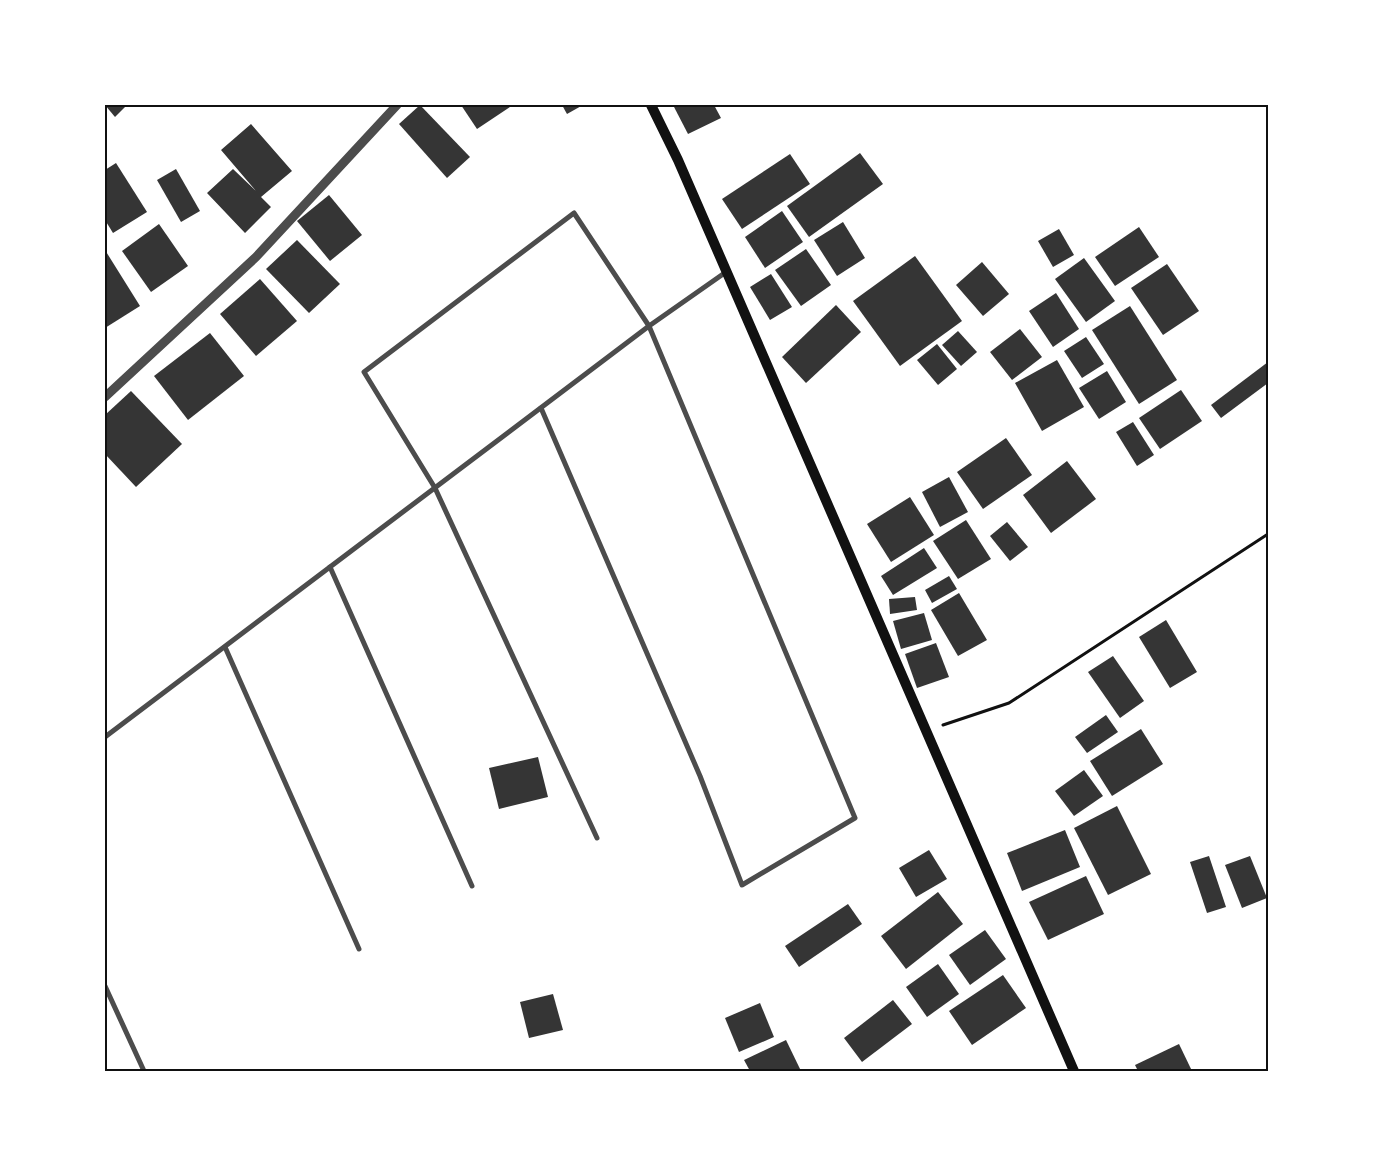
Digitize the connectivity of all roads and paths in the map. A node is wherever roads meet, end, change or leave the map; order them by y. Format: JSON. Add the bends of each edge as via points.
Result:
{"nodes":[{"id":1,"x":397,"y":105,"type":"edge"},
{"id":2,"x":651,"y":105,"type":"edge"},
{"id":3,"x":726,"y":272,"type":"junction"},
{"id":4,"x":649,"y":326,"type":"junction"},
{"id":5,"x":105,"y":397,"type":"edge"},
{"id":6,"x":541,"y":408,"type":"junction"},
{"id":7,"x":435,"y":488,"type":"junction"},
{"id":8,"x":1268,"y":534,"type":"edge"},
{"id":9,"x":330,"y":567,"type":"junction"},
{"id":10,"x":225,"y":647,"type":"junction"},
{"id":11,"x":927,"y":731,"type":"junction"},
{"id":12,"x":105,"y":737,"type":"edge"},
{"id":13,"x":597,"y":838,"type":"dead end"},
{"id":14,"x":472,"y":886,"type":"dead end"},
{"id":15,"x":359,"y":949,"type":"dead end"},
{"id":16,"x":105,"y":986,"type":"edge"},
{"id":17,"x":144,"y":1071,"type":"edge"},
{"id":18,"x":1074,"y":1071,"type":"edge"}],
"edges":[{"from":1,"to":5,"type":"street","via":[[256,258]]},
{"from":2,"to":3,"type":"main road"},
{"from":3,"to":4,"type":"street"},
{"from":3,"to":11,"type":"main road"},
{"from":4,"to":6,"type":"street"},
{"from":4,"to":6,"type":"street","via":[[855,818],[742,884],[700,776]]},
{"from":4,"to":7,"type":"street","via":[[574,213],[364,372]]},
{"from":6,"to":7,"type":"street"},
{"from":7,"to":9,"type":"street"},
{"from":7,"to":13,"type":"street"},
{"from":8,"to":11,"type":"path","via":[[1010,703]]},
{"from":9,"to":10,"type":"street"},
{"from":9,"to":14,"type":"street"},
{"from":10,"to":12,"type":"street"},
{"from":10,"to":15,"type":"street"},
{"from":11,"to":18,"type":"main road"},
{"from":16,"to":17,"type":"street"}]}
